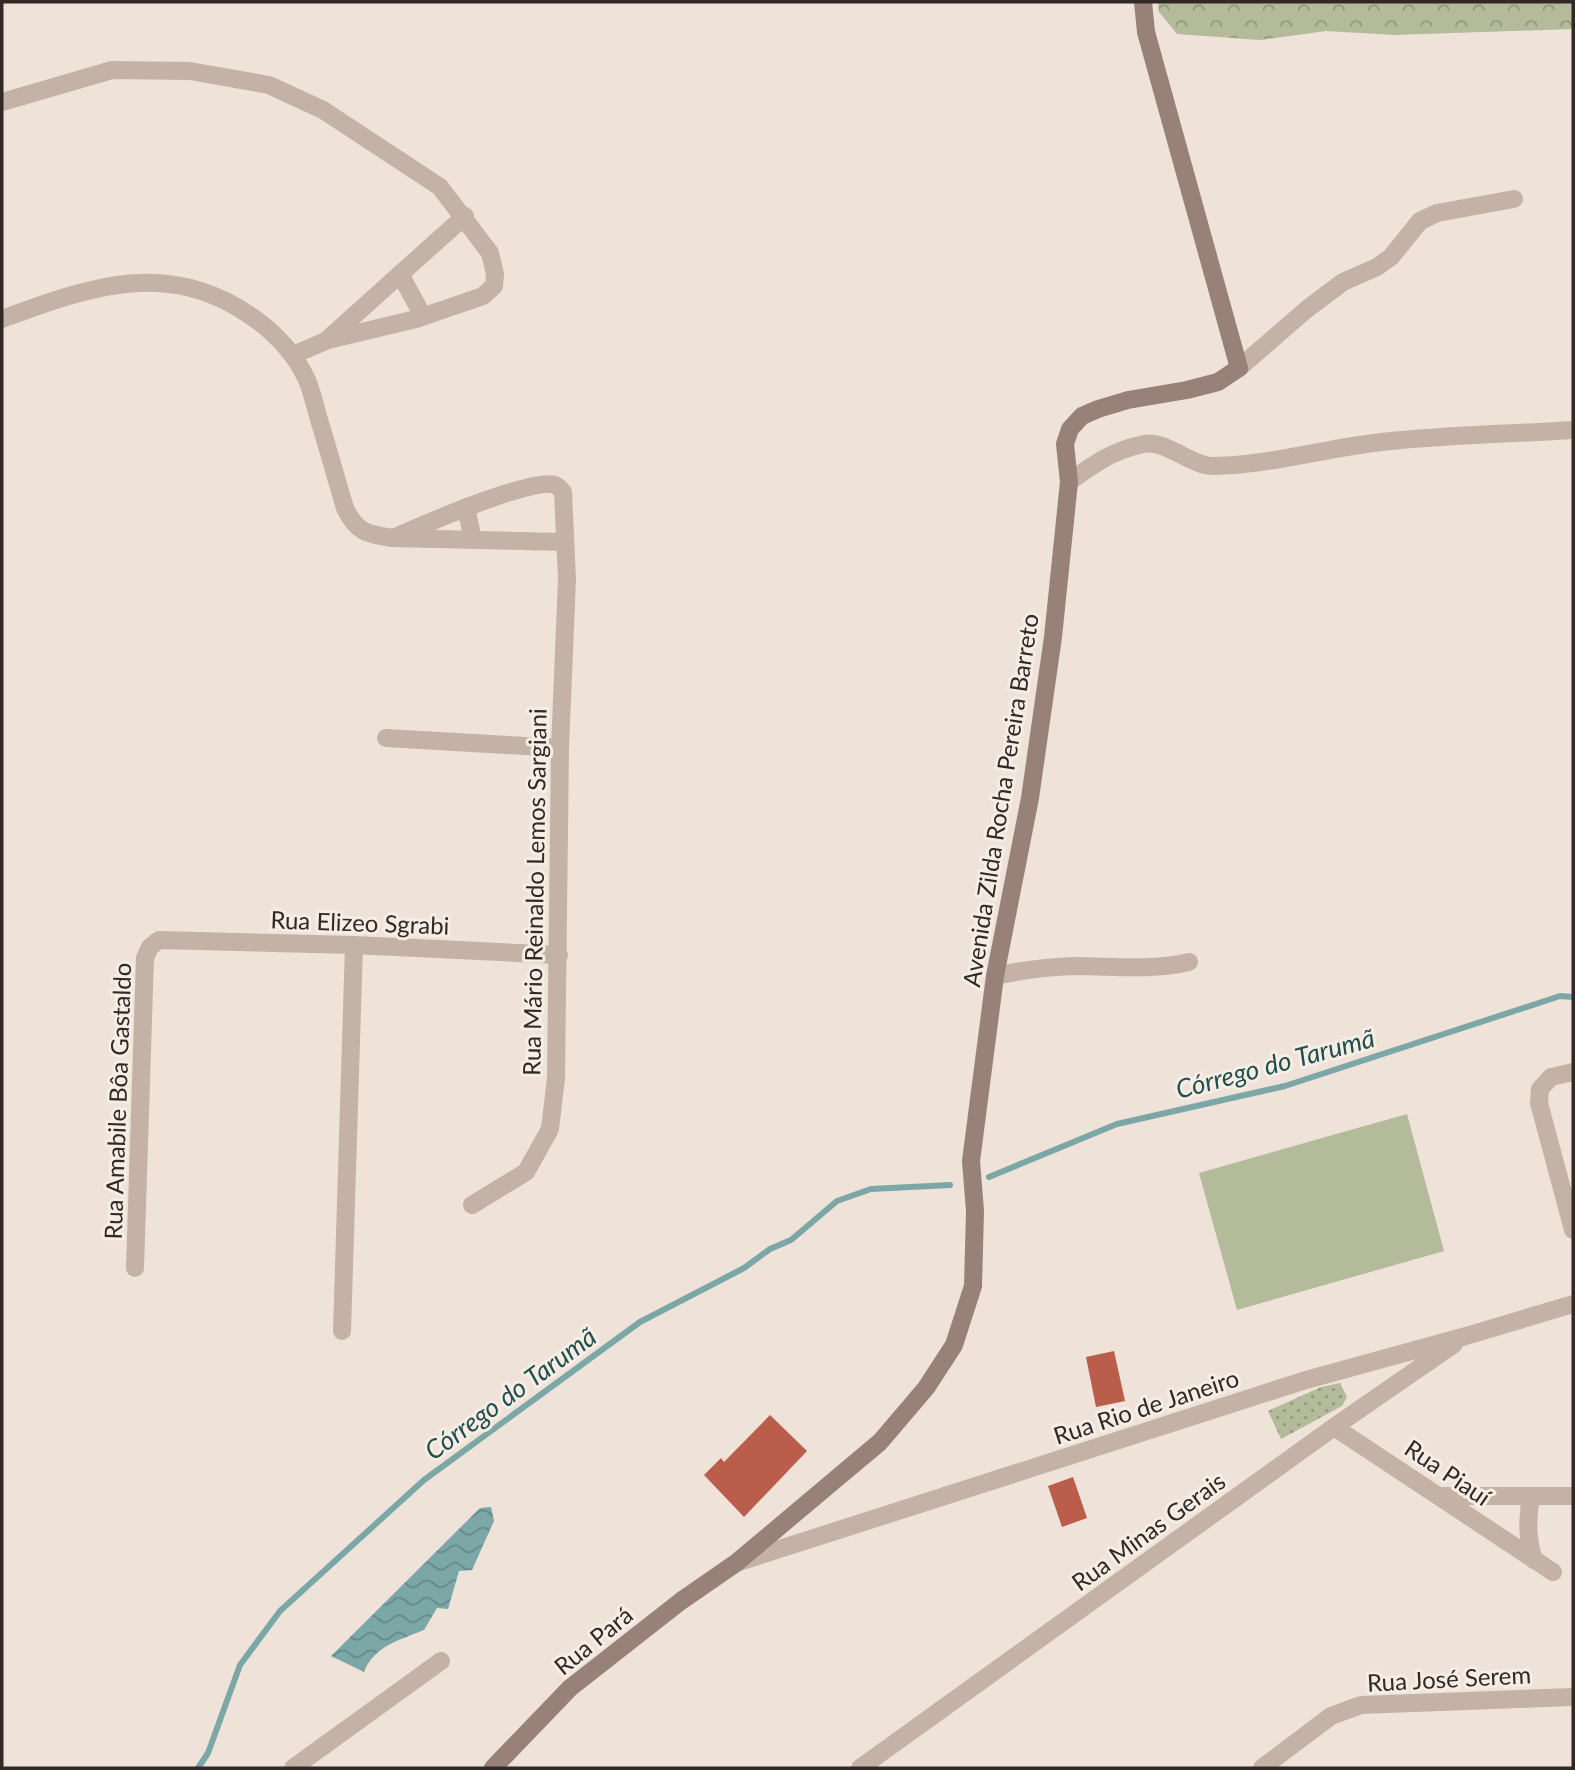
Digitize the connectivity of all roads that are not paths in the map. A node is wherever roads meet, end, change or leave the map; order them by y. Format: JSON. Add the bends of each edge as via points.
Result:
{"nodes":[{"id":1,"x":1143,"y":2,"type":"edge"},
{"id":2,"x":2,"y":102,"type":"edge"},
{"id":3,"x":1514,"y":199,"type":"dead end"},
{"id":4,"x":465,"y":216,"type":"junction"},
{"id":5,"x":400,"y":274,"type":"junction"},
{"id":6,"x":424,"y":316,"type":"junction"},
{"id":7,"x":2,"y":319,"type":"edge"},
{"id":8,"x":328,"y":340,"type":"junction"},
{"id":9,"x":293,"y":355,"type":"junction"},
{"id":10,"x":1239,"y":368,"type":"junction"},
{"id":11,"x":1573,"y":430,"type":"edge"},
{"id":12,"x":1069,"y":482,"type":"junction"},
{"id":13,"x":466,"y":507,"type":"junction"},
{"id":14,"x":393,"y":538,"type":"junction"},
{"id":15,"x":473,"y":540,"type":"junction"},
{"id":16,"x":565,"y":542,"type":"junction"},
{"id":17,"x":386,"y":738,"type":"dead end"},
{"id":18,"x":560,"y":748,"type":"junction"},
{"id":19,"x":159,"y":940,"type":"joint"},
{"id":20,"x":354,"y":945,"type":"junction"},
{"id":21,"x":559,"y":955,"type":"junction"},
{"id":22,"x":1189,"y":962,"type":"dead end"},
{"id":23,"x":995,"y":976,"type":"junction"},
{"id":24,"x":1573,"y":1072,"type":"edge"},
{"id":25,"x":472,"y":1205,"type":"dead end"},
{"id":26,"x":1573,"y":1230,"type":"edge"},
{"id":27,"x":135,"y":1268,"type":"dead end"},
{"id":28,"x":1573,"y":1304,"type":"edge"},
{"id":29,"x":342,"y":1331,"type":"dead end"},
{"id":30,"x":1466,"y":1336,"type":"junction"},
{"id":31,"x":1334,"y":1427,"type":"junction"},
{"id":32,"x":1442,"y":1496,"type":"junction"},
{"id":33,"x":1573,"y":1496,"type":"edge"},
{"id":34,"x":1531,"y":1497,"type":"junction"},
{"id":35,"x":1534,"y":1560,"type":"junction"},
{"id":36,"x":736,"y":1563,"type":"junction"},
{"id":37,"x":1553,"y":1572,"type":"dead end"},
{"id":38,"x":441,"y":1661,"type":"dead end"},
{"id":39,"x":1573,"y":1697,"type":"edge"},
{"id":40,"x":293,"y":1768,"type":"edge"},
{"id":41,"x":493,"y":1768,"type":"edge"},
{"id":42,"x":860,"y":1768,"type":"edge"},
{"id":43,"x":1262,"y":1768,"type":"edge"}],
"edges":[{"from":1,"to":10,"type":"street","via":[[1146,32]]},
{"from":2,"to":4,"type":"street","via":[[112,70],[190,71],[269,85],[323,110],[440,187]]},
{"from":3,"to":10,"type":"street","via":[[1437,213],[1420,221],[1391,257],[1343,282]]},
{"from":4,"to":5,"type":"street"},
{"from":4,"to":6,"type":"street","via":[[489,253],[494,286],[483,296]]},
{"from":5,"to":6,"type":"street"},
{"from":5,"to":8,"type":"street"},
{"from":6,"to":8,"type":"street"},
{"from":7,"to":9,"type":"street","via":[[113,285],[159,282],[228,300]]},
{"from":8,"to":9,"type":"street"},
{"from":9,"to":14,"type":"street","via":[[307,382],[353,524],[368,534]]},
{"from":10,"to":12,"type":"street","name":"Avenida Zilda Rocha Pereira Barreto","via":[[1218,382],[1128,400],[1082,416],[1070,429],[1065,444]]},
{"from":11,"to":12,"type":"street","via":[[1380,442],[1264,462],[1210,466],[1146,443],[1104,457]]},
{"from":12,"to":23,"type":"street","name":"Avenida Zilda Rocha Pereira Barreto","via":[[1030,798]]},
{"from":13,"to":14,"type":"street"},
{"from":13,"to":15,"type":"street"},
{"from":13,"to":16,"type":"street","name":"Rua Mário Reinaldo Lemos Sargiani","via":[[539,484],[554,484],[563,492]]},
{"from":14,"to":15,"type":"street"},
{"from":15,"to":16,"type":"street"},
{"from":16,"to":18,"type":"street","name":"Rua Mário Reinaldo Lemos Sargiani","via":[[568,579]]},
{"from":17,"to":18,"type":"street"},
{"from":18,"to":21,"type":"street","name":"Rua Mário Reinaldo Lemos Sargiani"},
{"from":19,"to":20,"type":"street","name":"Rua Elizeo Sgrabi"},
{"from":19,"to":27,"type":"street","name":"Rua Amabile Bôa Gastaldo","via":[[145,958]]},
{"from":20,"to":21,"type":"street","name":"Rua Elizeo Sgrabi"},
{"from":20,"to":29,"type":"street"},
{"from":21,"to":25,"type":"street","name":"Rua Mário Reinaldo Lemos Sargiani","via":[[550,1129],[526,1172]]},
{"from":22,"to":23,"type":"street","via":[[1150,968],[1027,969]]},
{"from":23,"to":36,"type":"street","name":"Avenida Zilda Rocha Pereira Barreto","via":[[971,1161],[973,1286],[954,1345],[926,1388],[880,1442]]},
{"from":24,"to":26,"type":"street","via":[[1551,1077],[1540,1089],[1539,1103]]},
{"from":28,"to":30,"type":"street","name":"Rua Rio de Janeiro"},
{"from":30,"to":31,"type":"street","name":"Rua Minas Gerais"},
{"from":30,"to":36,"type":"street","name":"Rua Rio de Janeiro","via":[[1306,1380]]},
{"from":31,"to":32,"type":"street","name":"Rua Piauí"},
{"from":31,"to":42,"type":"street","name":"Rua Minas Gerais"},
{"from":32,"to":34,"type":"street"},
{"from":32,"to":35,"type":"street","name":"Rua Piauí"},
{"from":33,"to":34,"type":"street"},
{"from":34,"to":35,"type":"street","name":"Rua Piauí","via":[[1528,1542]]},
{"from":35,"to":37,"type":"street","name":"Rua Piauí"},
{"from":36,"to":41,"type":"street","name":"Rua Pará","via":[[570,1688]]},
{"from":38,"to":40,"type":"street"},
{"from":39,"to":43,"type":"street","name":"Rua José Serem","via":[[1361,1705],[1331,1716]]}]}
